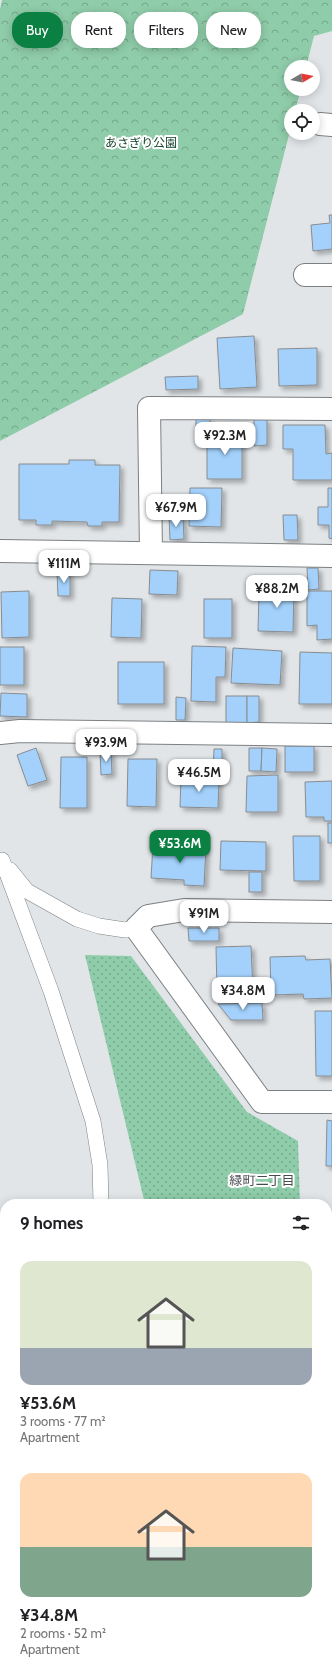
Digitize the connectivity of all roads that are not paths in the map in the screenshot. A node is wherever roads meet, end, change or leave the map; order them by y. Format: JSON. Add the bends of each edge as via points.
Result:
{"nodes":[{"id":1,"x":305,"y":275,"type":"dead end"},
{"id":2,"x":332,"y":275,"type":"edge"},
{"id":3,"x":332,"y":410,"type":"edge"},
{"id":4,"x":0,"y":551,"type":"edge"},
{"id":5,"x":151,"y":553,"type":"junction"},
{"id":6,"x":332,"y":556,"type":"edge"},
{"id":7,"x":0,"y":733,"type":"edge"},
{"id":8,"x":332,"y":735,"type":"edge"},
{"id":9,"x":1,"y":858,"type":"edge"},
{"id":10,"x":332,"y":912,"type":"edge"},
{"id":11,"x":136,"y":928,"type":"junction"},
{"id":12,"x":332,"y":1102,"type":"edge"},
{"id":13,"x":101,"y":1199,"type":"edge"}],
"edges":[{"from":1,"to":2,"type":"street"},
{"from":3,"to":5,"type":"street","via":[[149,408]]},
{"from":4,"to":5,"type":"street"},
{"from":5,"to":6,"type":"street"},
{"from":7,"to":8,"type":"street","via":[[135,731]]},
{"from":9,"to":11,"type":"lane","via":[[27,892],[77,919],[125,930]]},
{"from":9,"to":13,"type":"lane","via":[[51,991],[93,1121],[100,1165]]},
{"from":10,"to":11,"type":"street","via":[[184,910],[148,916]]},
{"from":11,"to":12,"type":"street","via":[[262,1102]]}]}
